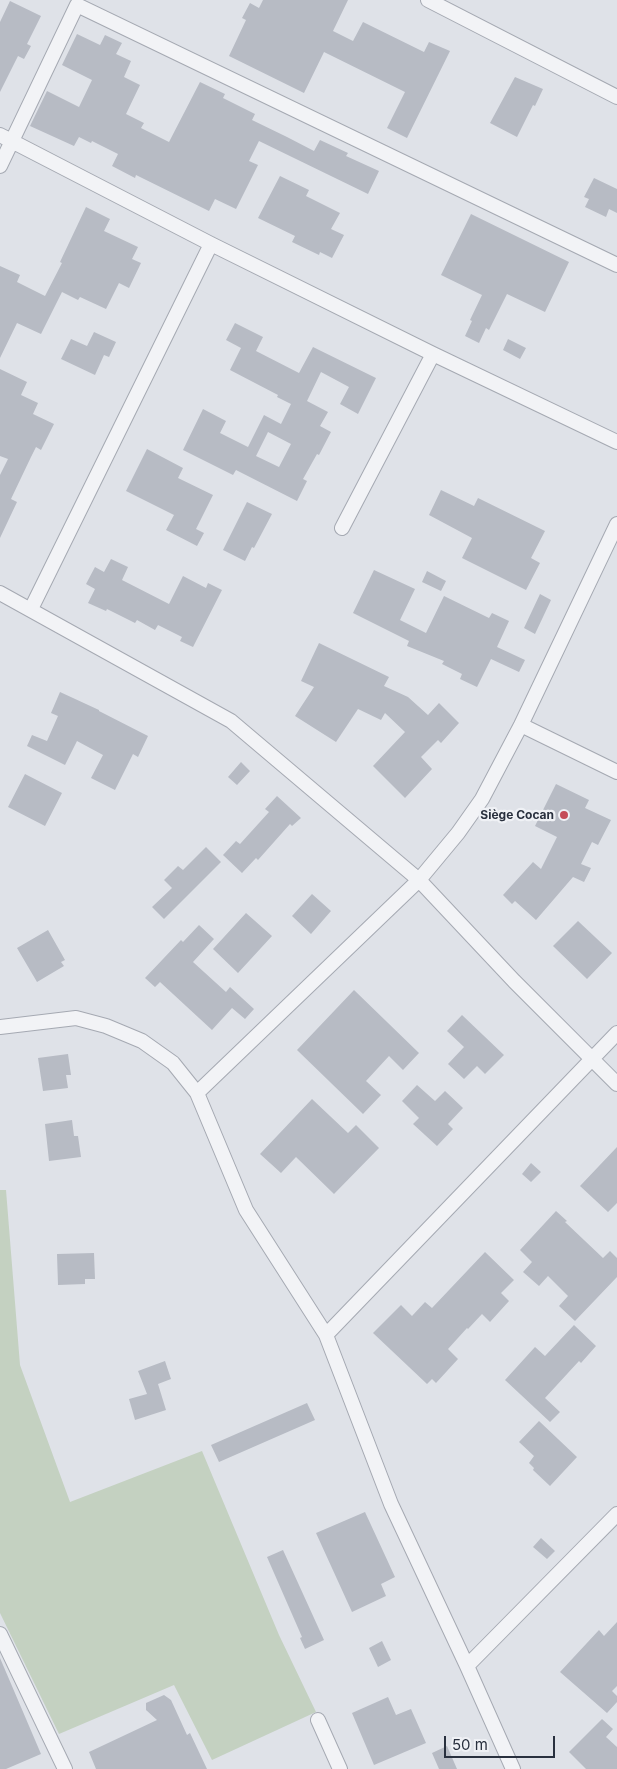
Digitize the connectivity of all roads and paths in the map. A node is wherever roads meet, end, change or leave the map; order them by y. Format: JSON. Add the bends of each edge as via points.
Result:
{"nodes":[{"id":1,"x":428,"y":0,"type":"edge"},
{"id":2,"x":617,"y":97,"type":"edge"},
{"id":3,"x":6,"y":138,"type":"edge"},
{"id":4,"x":0,"y":166,"type":"edge"},
{"id":5,"x":211,"y":244,"type":"junction"},
{"id":6,"x":617,"y":265,"type":"edge"},
{"id":7,"x":433,"y":354,"type":"junction"},
{"id":8,"x":617,"y":442,"type":"edge"},
{"id":9,"x":617,"y":524,"type":"edge"},
{"id":10,"x":342,"y":528,"type":"dead end"},
{"id":11,"x":0,"y":593,"type":"edge"},
{"id":12,"x":31,"y":609,"type":"junction"},
{"id":13,"x":520,"y":725,"type":"junction"},
{"id":14,"x":617,"y":772,"type":"edge"},
{"id":15,"x":420,"y":880,"type":"junction"},
{"id":16,"x":0,"y":1027,"type":"edge"},
{"id":17,"x":617,"y":1033,"type":"edge"},
{"id":18,"x":592,"y":1060,"type":"junction"},
{"id":19,"x":617,"y":1084,"type":"edge"},
{"id":20,"x":197,"y":1093,"type":"junction"},
{"id":21,"x":326,"y":1335,"type":"junction"},
{"id":22,"x":617,"y":1514,"type":"edge"},
{"id":23,"x":0,"y":1634,"type":"edge"},
{"id":24,"x":467,"y":1666,"type":"junction"},
{"id":25,"x":318,"y":1720,"type":"dead end"},
{"id":26,"x":65,"y":1769,"type":"edge"},
{"id":27,"x":340,"y":1769,"type":"edge"},
{"id":28,"x":513,"y":1769,"type":"edge"}],
"edges":[{"from":1,"to":2,"type":"street"},
{"from":3,"to":4,"type":"street"},
{"from":3,"to":5,"type":"street"},
{"from":3,"to":6,"type":"street","via":[[76,5]]},
{"from":5,"to":7,"type":"street"},
{"from":5,"to":12,"type":"street"},
{"from":7,"to":8,"type":"street"},
{"from":7,"to":10,"type":"street"},
{"from":9,"to":13,"type":"street"},
{"from":11,"to":12,"type":"street"},
{"from":12,"to":15,"type":"street","via":[[231,721]]},
{"from":13,"to":14,"type":"street"},
{"from":13,"to":15,"type":"street","via":[[482,799]]},
{"from":15,"to":18,"type":"street"},
{"from":15,"to":20,"type":"street"},
{"from":16,"to":20,"type":"street","via":[[76,1018],[106,1026],[142,1041],[173,1063]]},
{"from":17,"to":18,"type":"street"},
{"from":18,"to":19,"type":"street"},
{"from":18,"to":21,"type":"street"},
{"from":20,"to":21,"type":"street","via":[[246,1210]]},
{"from":21,"to":24,"type":"street","via":[[391,1504]]},
{"from":22,"to":24,"type":"street"},
{"from":23,"to":26,"type":"street"},
{"from":24,"to":28,"type":"street"},
{"from":25,"to":27,"type":"street"}]}
